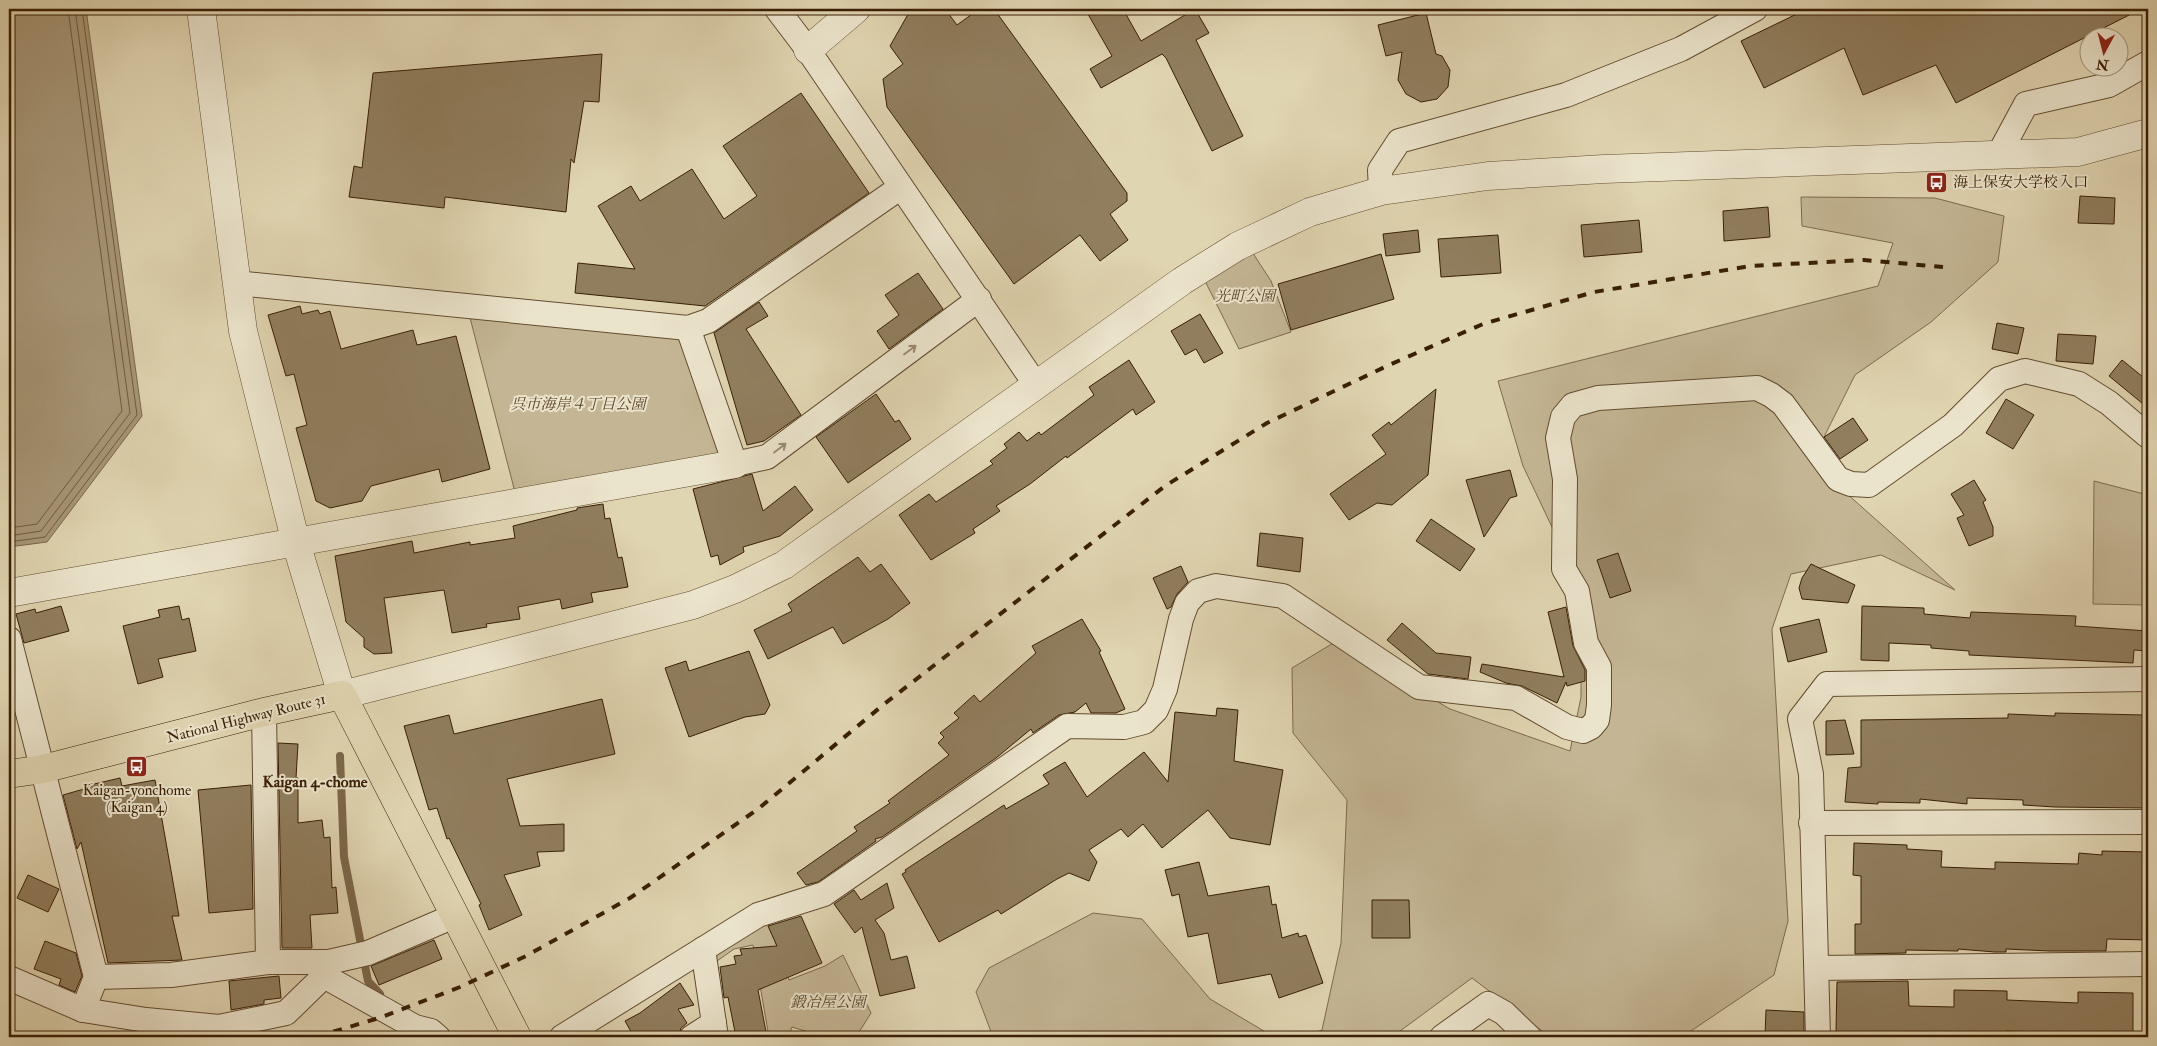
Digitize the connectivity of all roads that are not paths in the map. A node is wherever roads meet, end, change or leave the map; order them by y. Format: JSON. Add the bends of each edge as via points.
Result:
{"nodes":[{"id":1,"x":201,"y":9,"type":"edge"},
{"id":2,"x":777,"y":9,"type":"edge"},
{"id":3,"x":856,"y":9,"type":"edge"},
{"id":4,"x":1755,"y":9,"type":"edge"},
{"id":5,"x":808,"y":50,"type":"junction"},
{"id":6,"x":2148,"y":63,"type":"edge"},
{"id":7,"x":2148,"y":133,"type":"edge"},
{"id":8,"x":1998,"y":156,"type":"junction"},
{"id":9,"x":900,"y":187,"type":"junction"},
{"id":10,"x":1381,"y":192,"type":"junction"},
{"id":11,"x":236,"y":283,"type":"junction"},
{"id":12,"x":978,"y":299,"type":"junction"},
{"id":13,"x":688,"y":328,"type":"junction"},
{"id":14,"x":1036,"y":385,"type":"junction"},
{"id":15,"x":2148,"y":436,"type":"edge"},
{"id":16,"x":736,"y":464,"type":"junction"},
{"id":17,"x":296,"y":542,"type":"junction"},
{"id":18,"x":9,"y":593,"type":"edge"},
{"id":19,"x":9,"y":639,"type":"edge"},
{"id":20,"x":2148,"y":679,"type":"edge"},
{"id":21,"x":342,"y":695,"type":"junction"},
{"id":22,"x":264,"y":712,"type":"junction"},
{"id":23,"x":44,"y":769,"type":"junction"},
{"id":24,"x":9,"y":774,"type":"edge"},
{"id":25,"x":2148,"y":822,"type":"edge"},
{"id":26,"x":1811,"y":823,"type":"junction"},
{"id":27,"x":454,"y":916,"type":"junction"},
{"id":28,"x":703,"y":949,"type":"junction"},
{"id":29,"x":268,"y":962,"type":"junction"},
{"id":30,"x":2148,"y":964,"type":"edge"},
{"id":31,"x":1817,"y":968,"type":"junction"},
{"id":32,"x":326,"y":969,"type":"junction"},
{"id":33,"x":96,"y":977,"type":"junction"},
{"id":34,"x":9,"y":978,"type":"edge"},
{"id":35,"x":83,"y":1010,"type":"junction"},
{"id":36,"x":715,"y":1030,"type":"edge"},
{"id":37,"x":438,"y":1037,"type":"edge"},
{"id":38,"x":518,"y":1037,"type":"edge"},
{"id":39,"x":562,"y":1037,"type":"edge"},
{"id":40,"x":692,"y":1037,"type":"edge"},
{"id":41,"x":1442,"y":1037,"type":"edge"},
{"id":42,"x":1529,"y":1037,"type":"edge"},
{"id":43,"x":1818,"y":1037,"type":"edge"}],
"edges":[{"from":1,"to":11,"type":"street"},
{"from":2,"to":5,"type":"street"},
{"from":3,"to":5,"type":"street"},
{"from":4,"to":10,"type":"street","via":[[1681,49],[1566,95],[1399,141],[1380,170]]},
{"from":5,"to":9,"type":"street"},
{"from":6,"to":8,"type":"street","via":[[2109,85],[2026,104]]},
{"from":7,"to":8,"type":"street","via":[[2078,152]]},
{"from":8,"to":10,"type":"street","via":[[1604,169],[1488,176]]},
{"from":9,"to":12,"type":"street"},
{"from":9,"to":13,"type":"street","via":[[708,321]]},
{"from":10,"to":14,"type":"street","via":[[1310,212],[1238,246],[1182,281]]},
{"from":11,"to":13,"type":"street"},
{"from":11,"to":17,"type":"street","via":[[243,331]]},
{"from":12,"to":14,"type":"street"},
{"from":16,"to":12,"type":"street","one_way":true,"via":[[767,457]]},
{"from":13,"to":16,"type":"street"},
{"from":14,"to":21,"type":"street","via":[[784,565],[735,589],[684,608]]},
{"from":15,"to":28,"type":"street","via":[[2109,403],[2079,384],[2025,371],[1999,379],[1953,425],[1869,485],[1850,484],[1838,479],[1783,404],[1757,388],[1598,398],[1573,406],[1563,417],[1558,438],[1564,479],[1564,569],[1577,591],[1586,643],[1599,667],[1599,705],[1597,720],[1591,728],[1583,731],[1567,727],[1516,698],[1419,687],[1283,596],[1216,586],[1198,591],[1187,603],[1165,689],[1156,710],[1144,722],[1124,727],[1067,726],[824,894],[758,914]]},
{"from":16,"to":17,"type":"street"},
{"from":17,"to":18,"type":"street"},
{"from":17,"to":21,"type":"street"},
{"from":19,"to":23,"type":"street"},
{"from":20,"to":26,"type":"street","via":[[1827,684],[1800,719],[1810,774]]},
{"from":21,"to":22,"type":"highway","name":"National Highway Route 31"},
{"from":21,"to":27,"type":"highway","name":"National Highway Route 31"},
{"from":22,"to":23,"type":"highway","name":"National Highway Route 31"},
{"from":22,"to":29,"type":"street"},
{"from":23,"to":24,"type":"highway","name":"National Highway Route 31"},
{"from":23,"to":33,"type":"street"},
{"from":25,"to":26,"type":"street"},
{"from":26,"to":31,"type":"street"},
{"from":27,"to":32,"type":"street"},
{"from":27,"to":38,"type":"highway","name":"National Highway Route 31"},
{"from":28,"to":36,"type":"street"},
{"from":28,"to":39,"type":"street"},
{"from":29,"to":32,"type":"street"},
{"from":29,"to":33,"type":"street","via":[[171,975]]},
{"from":30,"to":31,"type":"street"},
{"from":31,"to":43,"type":"street"},
{"from":32,"to":35,"type":"street","via":[[286,1013],[219,1027]]},
{"from":32,"to":37,"type":"street","via":[[415,1027],[431,1030]]},
{"from":33,"to":35,"type":"street"},
{"from":34,"to":35,"type":"street"},
{"from":36,"to":40,"type":"street"},
{"from":41,"to":42,"type":"street","via":[[1488,1004],[1504,1013]]}]}
